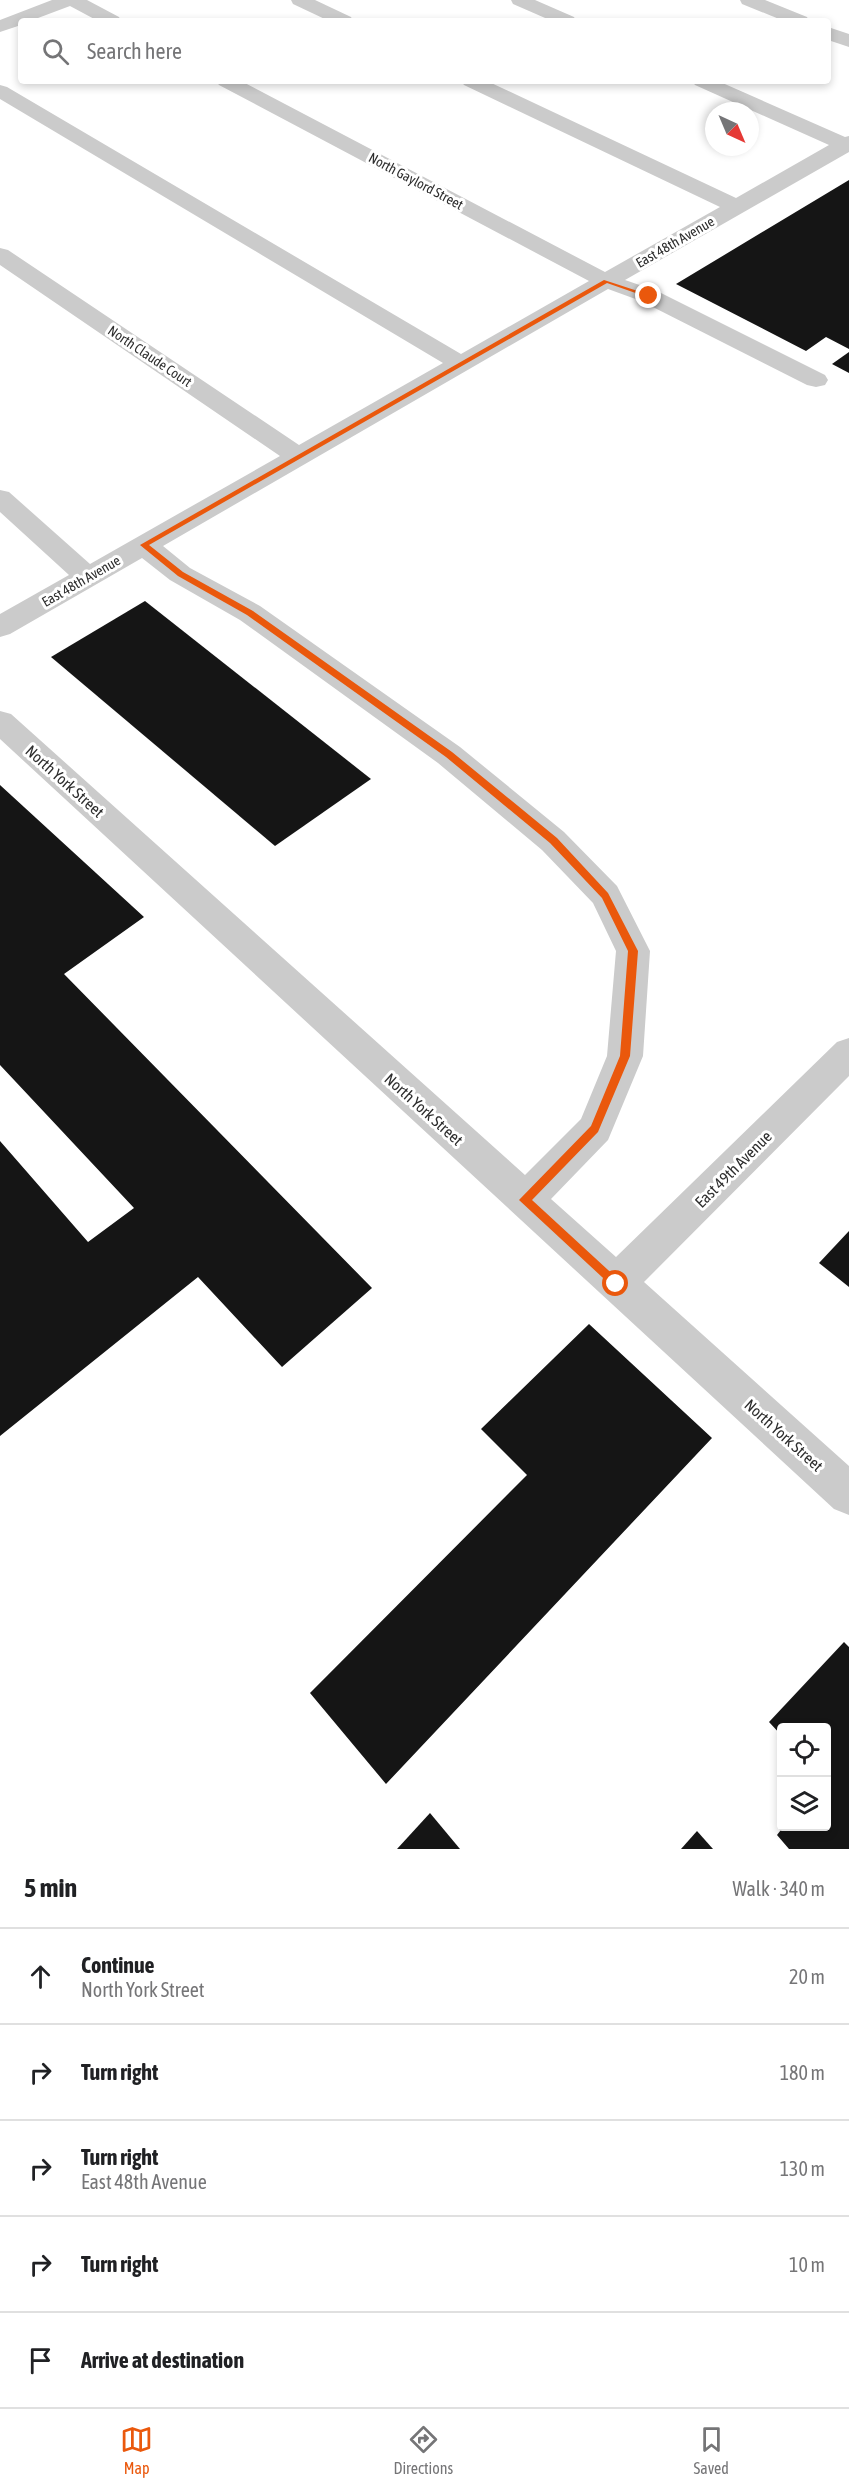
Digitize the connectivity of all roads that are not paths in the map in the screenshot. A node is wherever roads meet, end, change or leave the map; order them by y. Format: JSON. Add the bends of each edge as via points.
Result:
{"nodes":[{"id":1,"x":71,"y":0,"type":"edge"},
{"id":2,"x":300,"y":0,"type":"edge"},
{"id":3,"x":520,"y":0,"type":"edge"},
{"id":4,"x":749,"y":0,"type":"edge"},
{"id":5,"x":22,"y":18,"type":"edge"},
{"id":6,"x":106,"y":18,"type":"edge"},
{"id":7,"x":338,"y":18,"type":"edge"},
{"id":8,"x":560,"y":18,"type":"edge"},
{"id":9,"x":793,"y":18,"type":"edge"},
{"id":10,"x":18,"y":19,"type":"edge"},
{"id":11,"x":0,"y":26,"type":"edge"},
{"id":12,"x":831,"y":34,"type":"edge"},
{"id":13,"x":849,"y":41,"type":"edge"},
{"id":14,"x":232,"y":84,"type":"edge"},
{"id":15,"x":477,"y":84,"type":"edge"},
{"id":16,"x":709,"y":84,"type":"edge"},
{"id":17,"x":0,"y":91,"type":"edge"},
{"id":18,"x":848,"y":144,"type":"edge"},
{"id":19,"x":736,"y":206,"type":"junction"},
{"id":20,"x":0,"y":255,"type":"edge"},
{"id":21,"x":606,"y":281,"type":"junction"},
{"id":22,"x":461,"y":364,"type":"junction"},
{"id":23,"x":816,"y":380,"type":"dead end"},
{"id":24,"x":299,"y":457,"type":"junction"},
{"id":25,"x":0,"y":498,"type":"edge"},
{"id":26,"x":144,"y":545,"type":"junction"},
{"id":27,"x":88,"y":577,"type":"junction"},
{"id":28,"x":0,"y":627,"type":"edge"},
{"id":29,"x":0,"y":722,"type":"edge"},
{"id":30,"x":849,"y":1053,"type":"edge"},
{"id":31,"x":525,"y":1200,"type":"junction"},
{"id":32,"x":616,"y":1284,"type":"junction"},
{"id":33,"x":849,"y":1494,"type":"edge"}],
"edges":[{"from":1,"to":5,"type":"street"},
{"from":1,"to":6,"type":"street"},
{"from":2,"to":7,"type":"street"},
{"from":3,"to":8,"type":"street"},
{"from":4,"to":9,"type":"street"},
{"from":10,"to":11,"type":"street"},
{"from":12,"to":13,"type":"street"},
{"from":14,"to":21,"type":"street","name":"North Gaylord Street"},
{"from":15,"to":19,"type":"street"},
{"from":16,"to":18,"type":"street"},
{"from":17,"to":22,"type":"street"},
{"from":18,"to":19,"type":"street","name":"East 48th Avenue"},
{"from":19,"to":21,"type":"street","name":"East 48th Avenue"},
{"from":20,"to":24,"type":"street","name":"North Claude Court"},
{"from":21,"to":22,"type":"street","name":"East 48th Avenue"},
{"from":21,"to":23,"type":"street","name":"North Gaylord Street","via":[[649,296]]},
{"from":22,"to":24,"type":"street","name":"East 48th Avenue"},
{"from":24,"to":26,"type":"street","name":"East 48th Avenue"},
{"from":25,"to":27,"type":"street"},
{"from":26,"to":27,"type":"street","name":"East 48th Avenue"},
{"from":26,"to":31,"type":"street","via":[[180,574],[250,613],[449,755],[553,841],[605,895],[633,951],[625,1056],[595,1129]]},
{"from":27,"to":28,"type":"street","name":"East 48th Avenue"},
{"from":29,"to":31,"type":"street","name":"North York Street"},
{"from":30,"to":32,"type":"street","name":"East 49th Avenue"},
{"from":31,"to":32,"type":"street","name":"North York Street"},
{"from":32,"to":33,"type":"street","name":"North York Street"}]}
